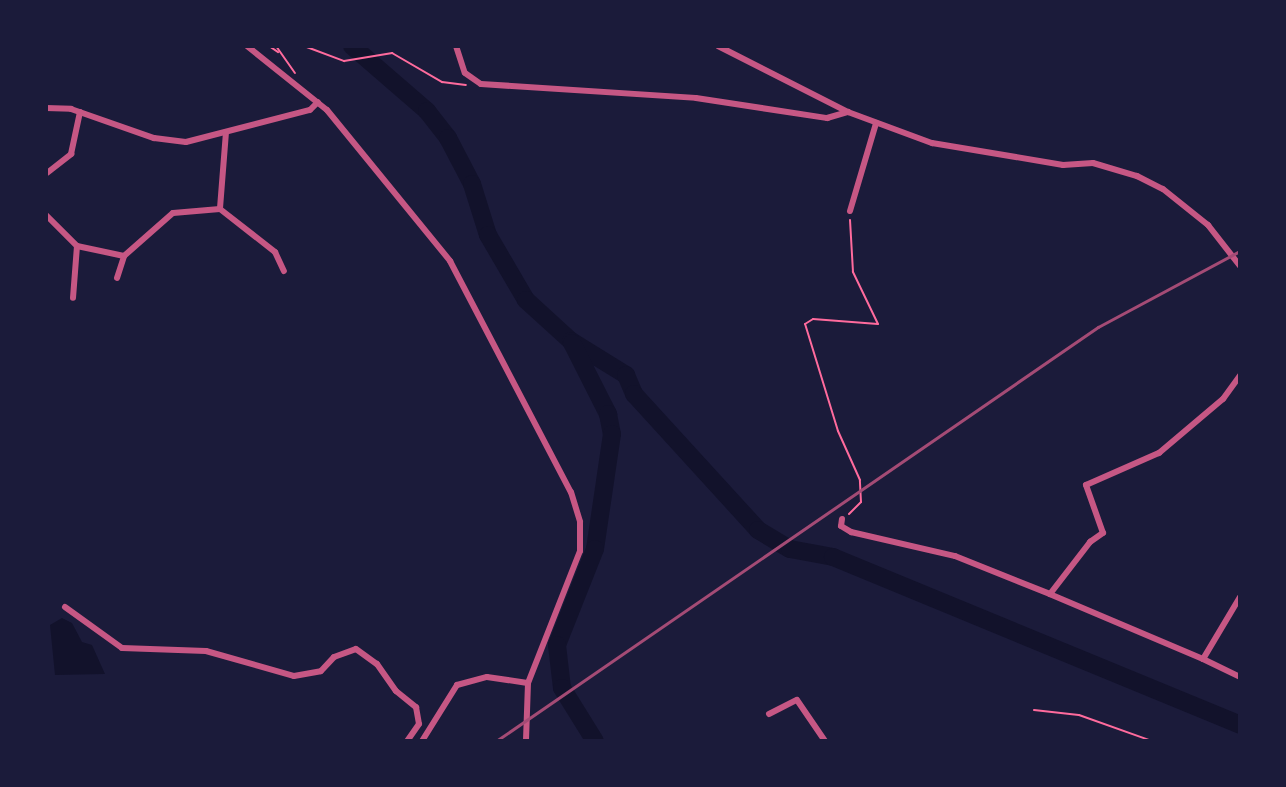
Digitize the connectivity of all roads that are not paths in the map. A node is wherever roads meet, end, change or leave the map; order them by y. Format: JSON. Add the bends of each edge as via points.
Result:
{"nodes":[{"id":1,"x":247,"y":46,"type":"edge"},
{"id":2,"x":456,"y":46,"type":"edge"},
{"id":3,"x":718,"y":46,"type":"edge"},
{"id":4,"x":318,"y":102,"type":"junction"},
{"id":5,"x":46,"y":108,"type":"edge"},
{"id":6,"x":80,"y":112,"type":"junction"},
{"id":7,"x":848,"y":112,"type":"junction"},
{"id":8,"x":876,"y":123,"type":"junction"},
{"id":9,"x":226,"y":132,"type":"junction"},
{"id":10,"x":47,"y":173,"type":"edge"},
{"id":11,"x":220,"y":209,"type":"junction"},
{"id":12,"x":850,"y":211,"type":"road end"},
{"id":13,"x":46,"y":215,"type":"edge"},
{"id":14,"x":77,"y":246,"type":"junction"},
{"id":15,"x":124,"y":256,"type":"junction"},
{"id":16,"x":1240,"y":266,"type":"edge"},
{"id":17,"x":284,"y":271,"type":"dead end"},
{"id":18,"x":117,"y":278,"type":"dead end"},
{"id":19,"x":73,"y":298,"type":"dead end"},
{"id":20,"x":1240,"y":376,"type":"edge"},
{"id":21,"x":842,"y":519,"type":"road end"},
{"id":22,"x":1050,"y":594,"type":"junction"},
{"id":23,"x":1240,"y":597,"type":"edge"},
{"id":24,"x":65,"y":607,"type":"dead end"},
{"id":25,"x":1203,"y":659,"type":"junction"},
{"id":26,"x":1240,"y":677,"type":"edge"},
{"id":27,"x":528,"y":683,"type":"junction"},
{"id":28,"x":769,"y":714,"type":"dead end"},
{"id":29,"x":407,"y":741,"type":"edge"},
{"id":30,"x":422,"y":741,"type":"edge"},
{"id":31,"x":526,"y":741,"type":"edge"},
{"id":32,"x":825,"y":741,"type":"edge"}],
"edges":[{"from":1,"to":4,"type":"street"},
{"from":2,"to":7,"type":"street","via":[[472,81],[696,98],[827,118]]},
{"from":3,"to":7,"type":"street"},
{"from":4,"to":9,"type":"street","via":[[310,110]]},
{"from":4,"to":27,"type":"street","via":[[462,278],[571,492],[580,522],[580,551]]},
{"from":5,"to":6,"type":"street"},
{"from":6,"to":9,"type":"street","via":[[164,141],[192,141]]},
{"from":6,"to":10,"type":"street","via":[[71,154]]},
{"from":7,"to":8,"type":"street"},
{"from":8,"to":12,"type":"street"},
{"from":8,"to":16,"type":"street","via":[[952,149],[1063,165],[1093,163],[1137,176],[1163,189],[1208,225]]},
{"from":9,"to":11,"type":"street"},
{"from":11,"to":15,"type":"street","via":[[173,213]]},
{"from":11,"to":17,"type":"street","via":[[275,252]]},
{"from":13,"to":14,"type":"street"},
{"from":14,"to":15,"type":"street"},
{"from":14,"to":19,"type":"street"},
{"from":15,"to":18,"type":"street"},
{"from":20,"to":22,"type":"street","via":[[1223,399],[1159,453],[1086,485],[1103,533]]},
{"from":21,"to":22,"type":"street","via":[[841,526],[851,532],[955,556]]},
{"from":22,"to":25,"type":"street"},
{"from":23,"to":25,"type":"street"},
{"from":24,"to":29,"type":"street","via":[[122,648],[206,651],[294,676],[321,671],[334,657],[356,649],[416,707],[419,724]]},
{"from":25,"to":26,"type":"street"},
{"from":27,"to":30,"type":"street","via":[[487,677],[457,685]]},
{"from":27,"to":31,"type":"street"},
{"from":28,"to":32,"type":"street","via":[[797,700]]}]}
